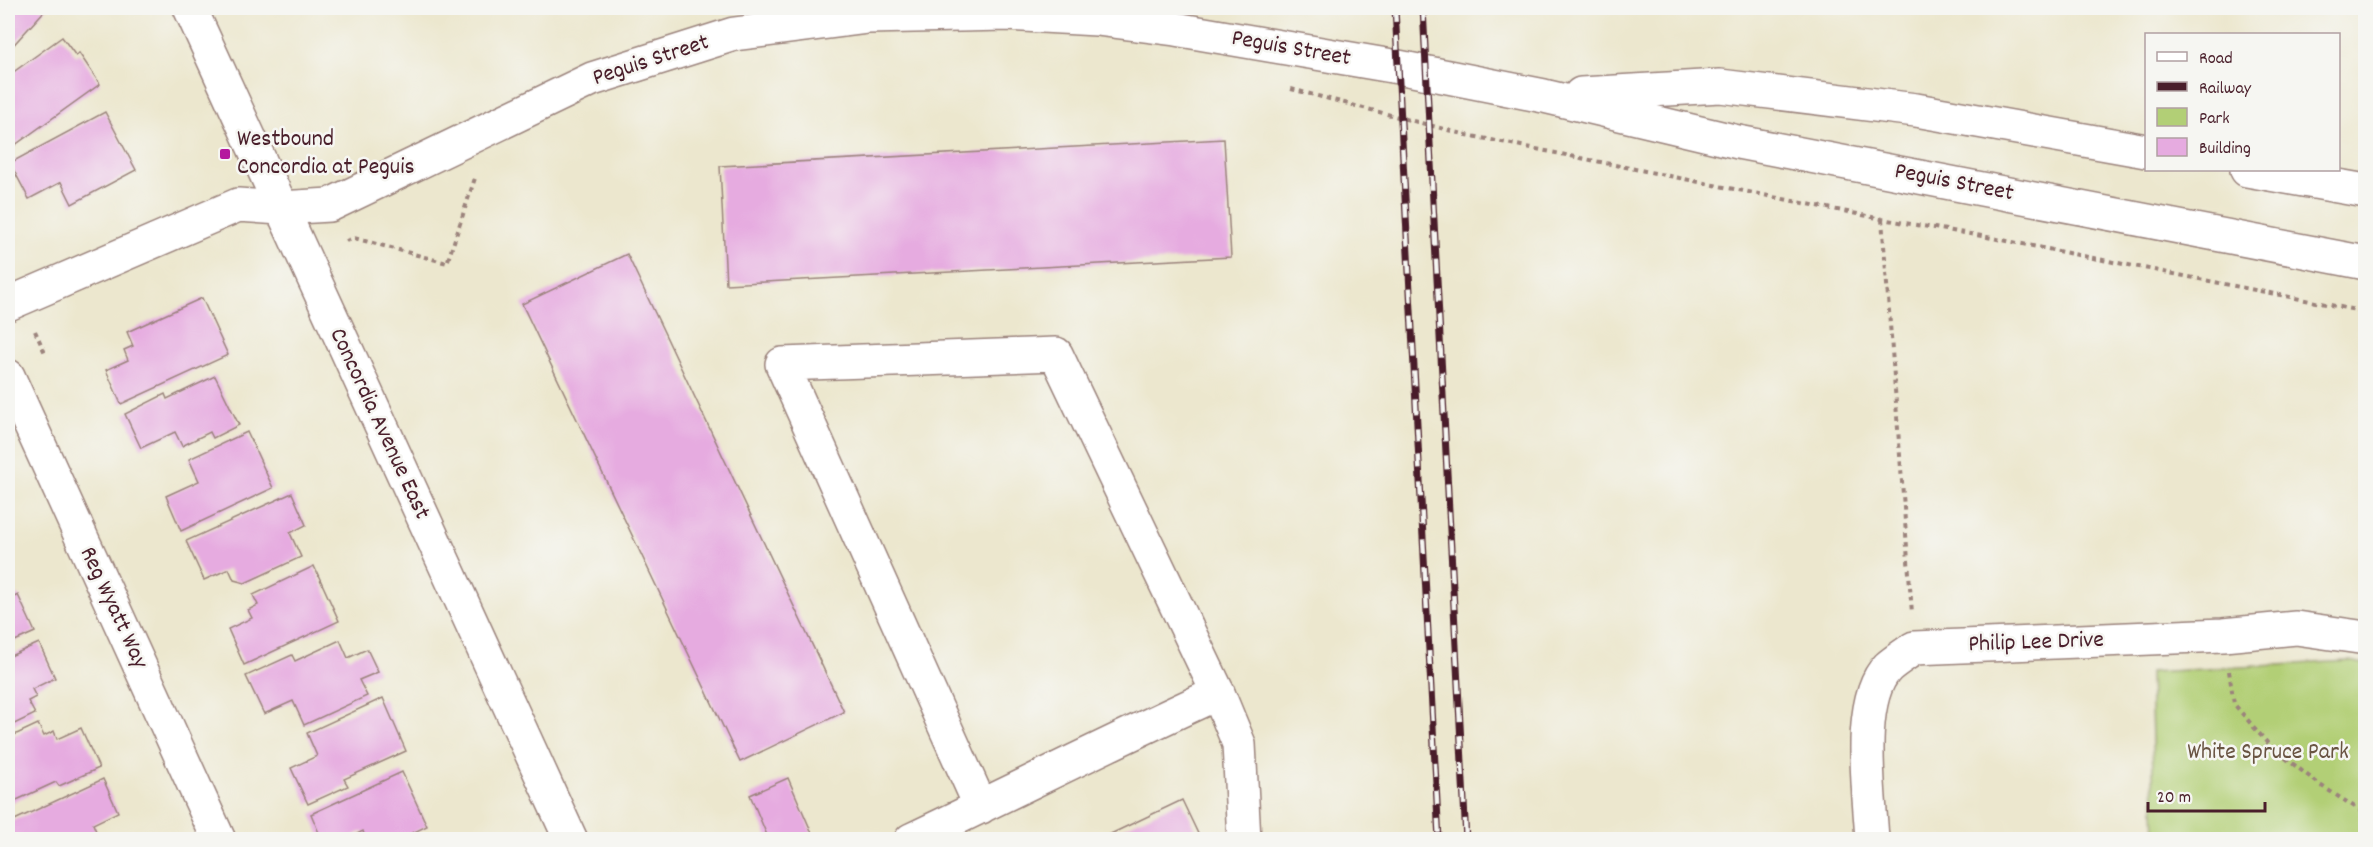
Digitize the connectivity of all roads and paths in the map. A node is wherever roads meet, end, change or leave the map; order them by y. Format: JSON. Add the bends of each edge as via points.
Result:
{"nodes":[{"id":1,"x":190,"y":8,"type":"edge"},
{"id":2,"x":1288,"y":88,"type":"dead end"},
{"id":3,"x":1544,"y":96,"type":"junction"},
{"id":4,"x":2145,"y":151,"type":"edge"},
{"id":5,"x":2253,"y":171,"type":"edge"},
{"id":6,"x":476,"y":174,"type":"dead end"},
{"id":7,"x":2366,"y":191,"type":"edge"},
{"id":8,"x":280,"y":208,"type":"junction"},
{"id":9,"x":1882,"y":219,"type":"junction"},
{"id":10,"x":301,"y":254,"type":"junction"},
{"id":11,"x":2366,"y":262,"type":"edge"},
{"id":12,"x":8,"y":304,"type":"edge"},
{"id":13,"x":2366,"y":312,"type":"edge"},
{"id":14,"x":8,"y":376,"type":"edge"},
{"id":15,"x":2223,"y":635,"type":"junction"},
{"id":16,"x":2366,"y":638,"type":"edge"},
{"id":17,"x":1914,"y":648,"type":"junction"},
{"id":18,"x":1218,"y":693,"type":"junction"},
{"id":19,"x":981,"y":807,"type":"junction"},
{"id":20,"x":2366,"y":814,"type":"edge"},
{"id":21,"x":219,"y":840,"type":"edge"},
{"id":22,"x":571,"y":840,"type":"edge"},
{"id":23,"x":911,"y":840,"type":"edge"},
{"id":24,"x":1244,"y":840,"type":"edge"},
{"id":25,"x":1872,"y":840,"type":"edge"}],
"edges":[{"from":1,"to":8,"type":"street","name":"Concordia Avenue East"},
{"from":2,"to":9,"type":"path","via":[[1467,135]]},
{"from":3,"to":4,"type":"street","name":"Peguis Street","via":[[1720,86],[1916,110]]},
{"from":3,"to":8,"type":"street","name":"Peguis Street","via":[[1175,28],[1005,14],[867,17],[735,34],[592,79],[330,205]]},
{"from":3,"to":11,"type":"street","name":"Peguis Street","via":[[1738,142]]},
{"from":5,"to":7,"type":"street"},
{"from":6,"to":10,"type":"path","via":[[447,263],[354,238]]},
{"from":8,"to":10,"type":"street","name":"Concordia Avenue East"},
{"from":8,"to":12,"type":"street","via":[[238,205]]},
{"from":9,"to":13,"type":"path"},
{"from":9,"to":17,"type":"path"},
{"from":10,"to":22,"type":"street","name":"Concordia Avenue East"},
{"from":14,"to":21,"type":"street","name":"Reg Wyatt Way"},
{"from":15,"to":16,"type":"street","name":"Philip Lee Drive","via":[[2296,628]]},
{"from":15,"to":17,"type":"street","name":"Philip Lee Drive"},
{"from":15,"to":20,"type":"path","via":[[2234,704],[2270,746]]},
{"from":17,"to":25,"type":"street","via":[[1887,668],[1869,707]]},
{"from":18,"to":19,"type":"street","via":[[1096,748]]},
{"from":18,"to":19,"type":"street","via":[[1056,354],[782,364]]},
{"from":18,"to":24,"type":"street","via":[[1239,744]]},
{"from":19,"to":23,"type":"street"}]}
